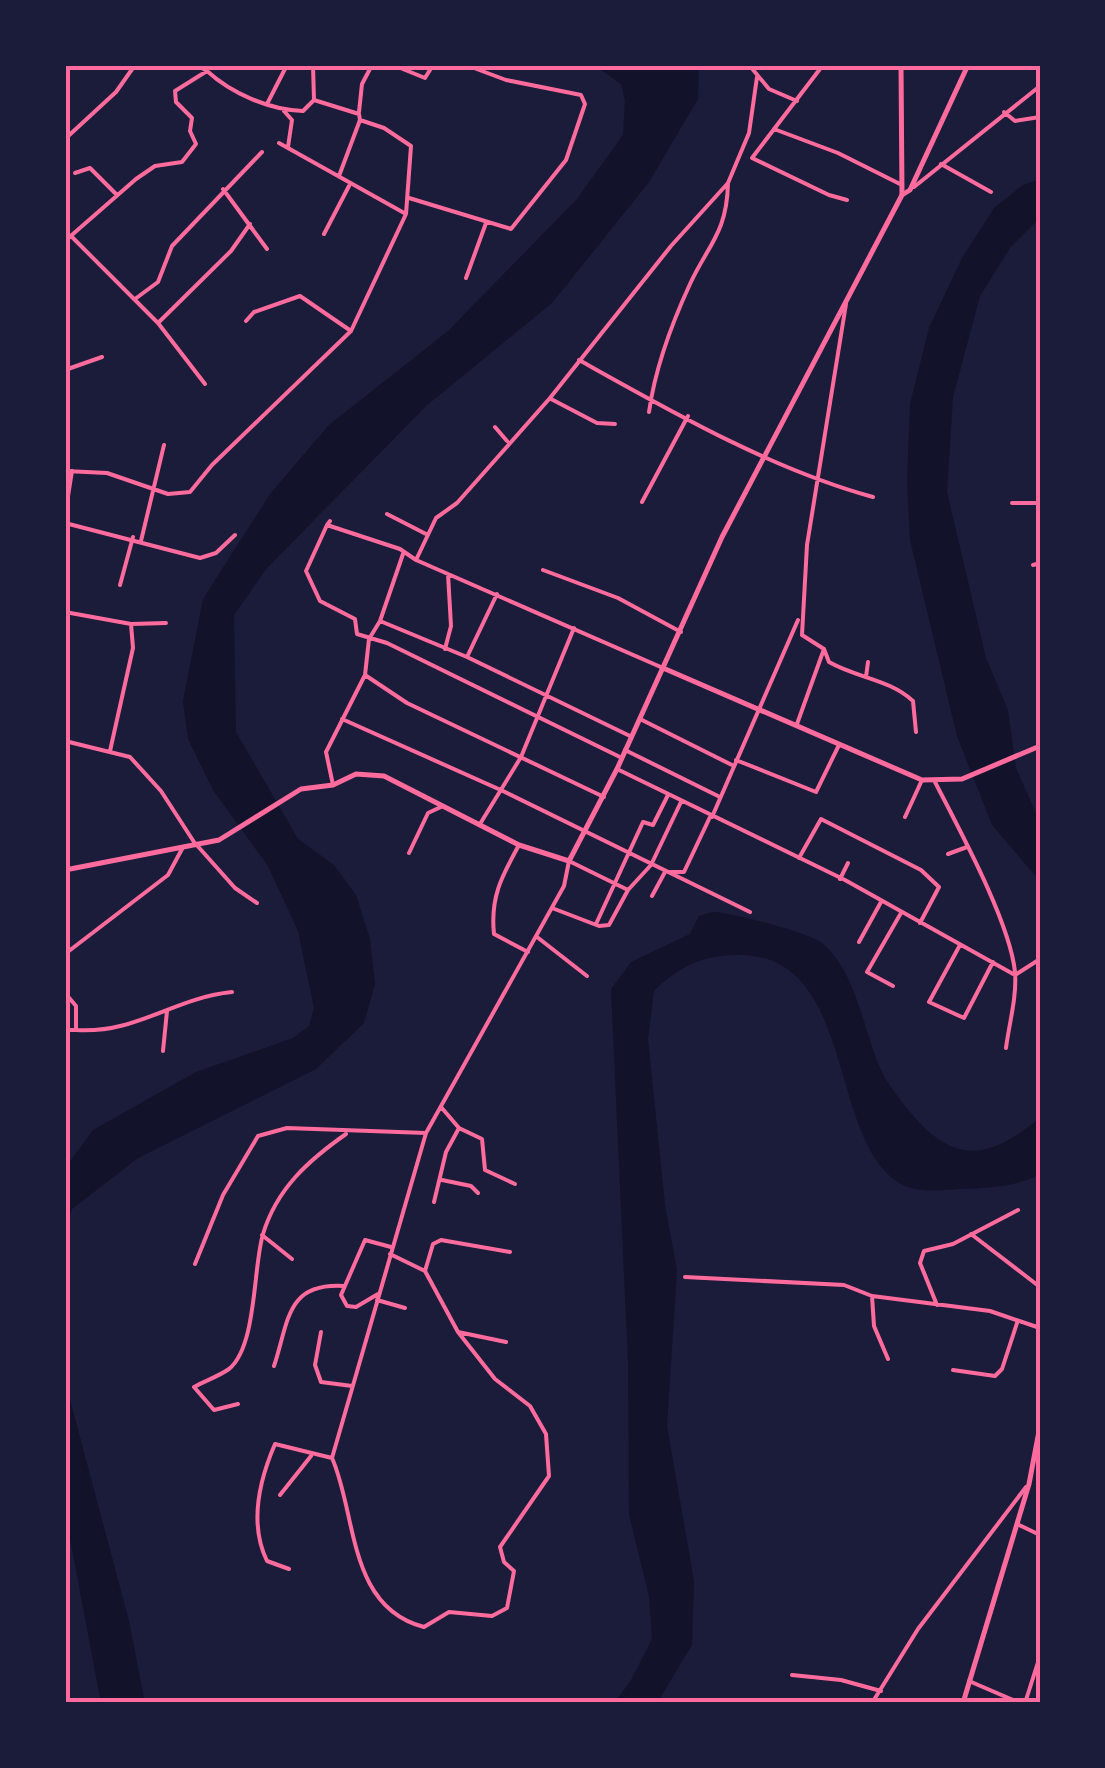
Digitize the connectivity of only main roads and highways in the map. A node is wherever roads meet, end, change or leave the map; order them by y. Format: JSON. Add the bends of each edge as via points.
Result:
{"nodes":[{"id":1,"x":900,"y":65,"type":"edge"},
{"id":2,"x":968,"y":65,"type":"edge"},
{"id":3,"x":902,"y":195,"type":"junction"},
{"id":4,"x":664,"y":668,"type":"junction"},
{"id":5,"x":1040,"y":746,"type":"edge"},
{"id":6,"x":65,"y":870,"type":"edge"},
{"id":7,"x":1040,"y":1426,"type":"edge"},
{"id":8,"x":963,"y":1703,"type":"edge"}],
"edges":[{"from":1,"to":3,"type":"main road"},
{"from":2,"to":3,"type":"main road"},
{"from":3,"to":4,"type":"main road","via":[[707,569]]},
{"from":4,"to":5,"type":"main road","via":[[922,780],[962,779]]},
{"from":4,"to":6,"type":"main road","via":[[569,861],[519,845],[384,776],[356,774],[301,789],[219,840]]},
{"from":7,"to":8,"type":"main road","via":[[1018,1524]]}]}
